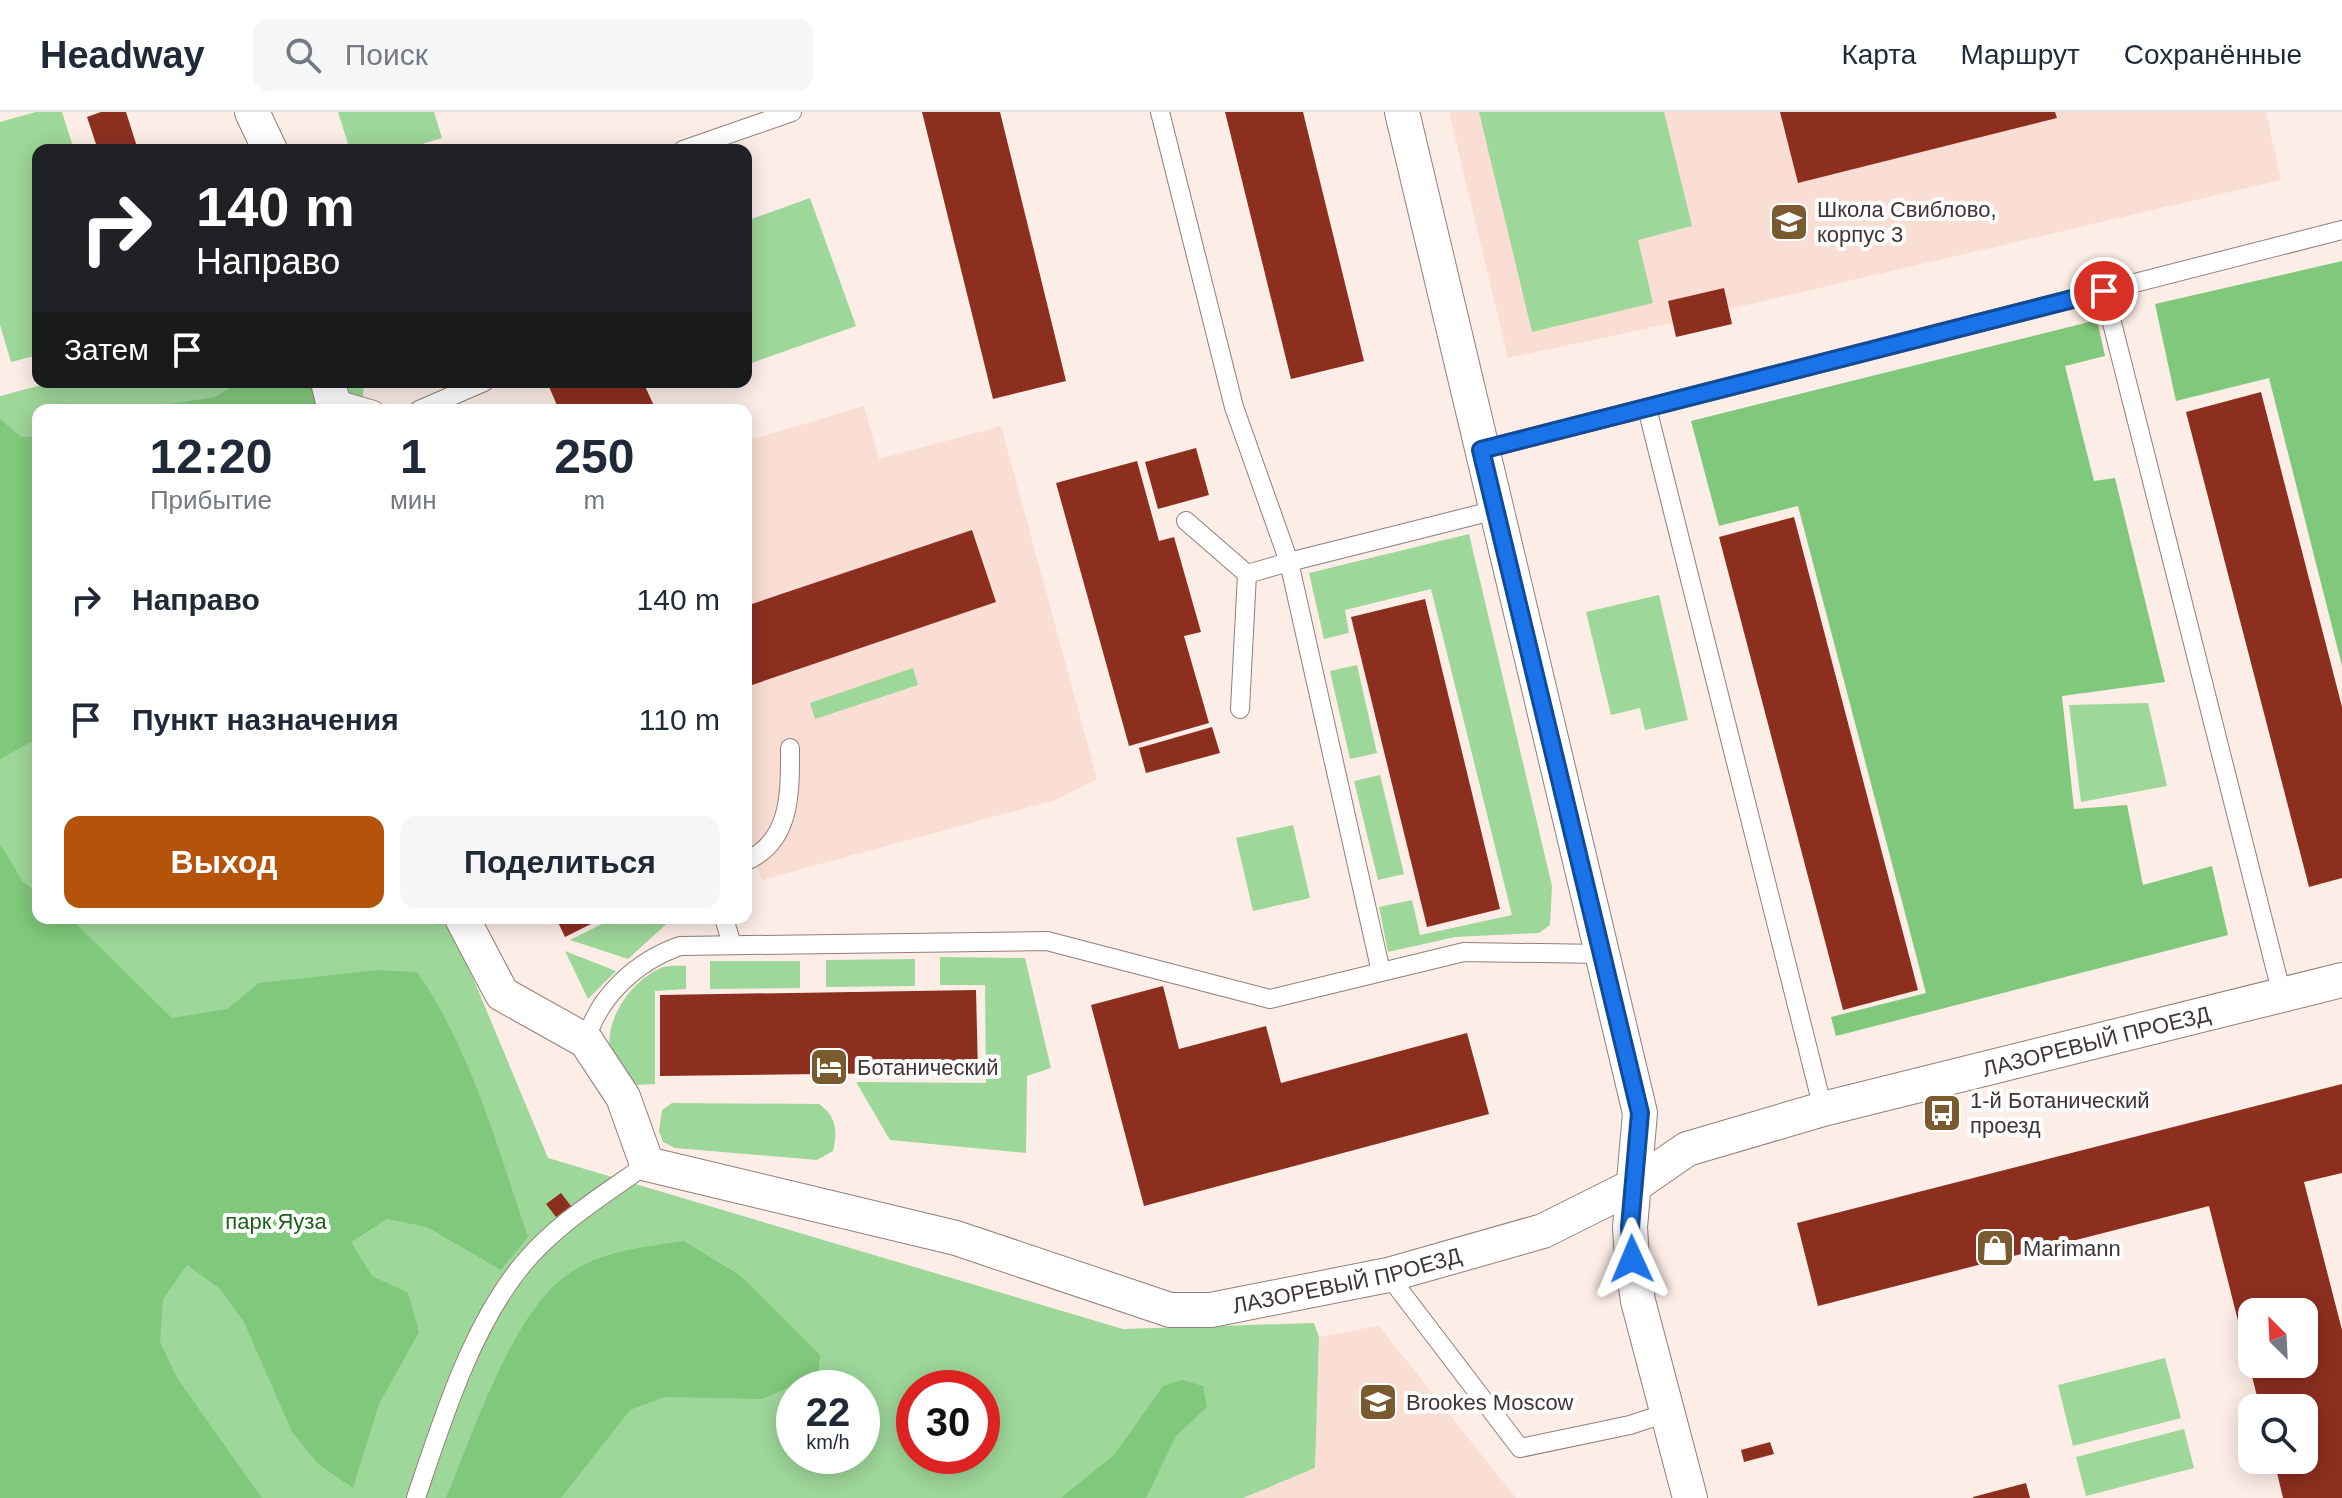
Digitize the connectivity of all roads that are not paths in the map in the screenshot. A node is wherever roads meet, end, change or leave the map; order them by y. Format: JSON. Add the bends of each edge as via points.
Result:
{"nodes":[{"id":1,"x":252,"y":112,"type":"edge"},
{"id":2,"x":792,"y":112,"type":"edge"},
{"id":3,"x":1160,"y":112,"type":"edge"},
{"id":4,"x":1402,"y":112,"type":"edge"},
{"id":5,"x":267,"y":144,"type":"edge"},
{"id":6,"x":700,"y":144,"type":"edge"},
{"id":7,"x":2342,"y":230,"type":"edge"},
{"id":8,"x":2104,"y":291,"type":"junction"},
{"id":9,"x":470,"y":388,"type":"edge"},
{"id":10,"x":331,"y":397,"type":"edge"},
{"id":11,"x":354,"y":404,"type":"edge"},
{"id":12,"x":433,"y":404,"type":"edge"},
{"id":13,"x":1647,"y":408,"type":"junction"},
{"id":14,"x":1481,"y":450,"type":"junction"},
{"id":15,"x":1496,"y":510,"type":"junction"},
{"id":16,"x":1186,"y":521,"type":"dead end"},
{"id":17,"x":1289,"y":562,"type":"junction"},
{"id":18,"x":1247,"y":574,"type":"junction"},
{"id":19,"x":1240,"y":709,"type":"dead end"},
{"id":20,"x":790,"y":748,"type":"dead end"},
{"id":21,"x":752,"y":857,"type":"edge"},
{"id":22,"x":465,"y":924,"type":"edge"},
{"id":23,"x":726,"y":924,"type":"edge"},
{"id":24,"x":732,"y":945,"type":"junction"},
{"id":25,"x":1603,"y":954,"type":"junction"},
{"id":26,"x":1381,"y":972,"type":"junction"},
{"id":27,"x":2342,"y":980,"type":"edge"},
{"id":28,"x":2282,"y":995,"type":"junction"},
{"id":29,"x":586,"y":1041,"type":"junction"},
{"id":30,"x":1823,"y":1109,"type":"junction"},
{"id":31,"x":647,"y":1164,"type":"junction"},
{"id":32,"x":1635,"y":1185,"type":"junction"},
{"id":33,"x":1388,"y":1275,"type":"junction"},
{"id":34,"x":1666,"y":1413,"type":"junction"},
{"id":35,"x":416,"y":1498,"type":"edge"},
{"id":36,"x":1690,"y":1498,"type":"edge"}],
"edges":[{"from":1,"to":5,"type":"street"},
{"from":2,"to":6,"type":"lane"},
{"from":3,"to":17,"type":"lane","via":[[1234,407]]},
{"from":4,"to":14,"type":"street"},
{"from":7,"to":8,"type":"lane"},
{"from":8,"to":13,"type":"lane"},
{"from":8,"to":28,"type":"lane"},
{"from":9,"to":12,"type":"lane"},
{"from":10,"to":11,"type":"lane"},
{"from":13,"to":14,"type":"lane"},
{"from":13,"to":30,"type":"lane"},
{"from":14,"to":15,"type":"street"},
{"from":15,"to":17,"type":"lane"},
{"from":15,"to":25,"type":"street"},
{"from":16,"to":18,"type":"lane"},
{"from":17,"to":18,"type":"lane"},
{"from":17,"to":26,"type":"lane"},
{"from":18,"to":19,"type":"lane"},
{"from":20,"to":21,"type":"lane","via":[[785,819],[773,844]]},
{"from":22,"to":29,"type":"street","via":[[502,994]]},
{"from":23,"to":24,"type":"lane"},
{"from":24,"to":26,"type":"lane","via":[[1047,941],[1270,999]]},
{"from":24,"to":29,"type":"lane","via":[[680,946],[656,954],[633,970],[592,1018]]},
{"from":25,"to":26,"type":"lane","via":[[1464,952]]},
{"from":25,"to":32,"type":"street","via":[[1640,1113]]},
{"from":27,"to":28,"type":"street","name":"ЛАЗОРЕВЫЙ ПРОЕЗД"},
{"from":28,"to":30,"type":"street","name":"ЛАЗОРЕВЫЙ ПРОЕЗД"},
{"from":29,"to":31,"type":"street","via":[[623,1097]]},
{"from":30,"to":32,"type":"street","name":"ЛАЗОРЕВЫЙ ПРОЕЗД","via":[[1687,1149]]},
{"from":31,"to":33,"type":"street","name":"ЛАЗОРЕВЫЙ ПРОЕЗД","via":[[956,1238],[1170,1310],[1211,1310]]},
{"from":31,"to":35,"type":"lane","via":[[566,1221],[503,1290],[458,1381]]},
{"from":32,"to":33,"type":"street","name":"ЛАЗОРЕВЫЙ ПРОЕЗД","via":[[1543,1231]]},
{"from":32,"to":34,"type":"street","via":[[1632,1259]]},
{"from":33,"to":34,"type":"lane","via":[[1520,1448]]},
{"from":34,"to":36,"type":"street"}]}
